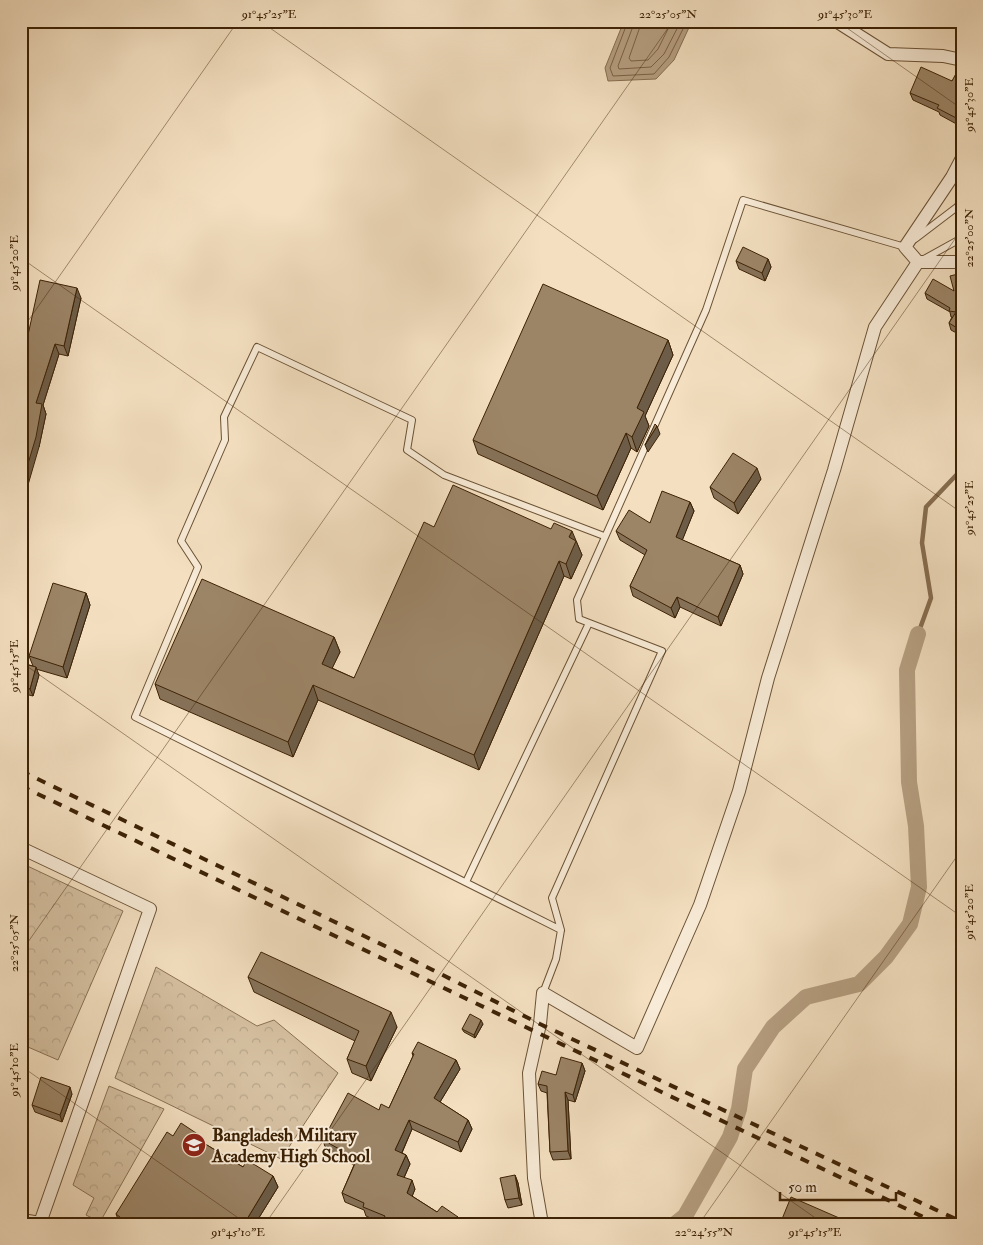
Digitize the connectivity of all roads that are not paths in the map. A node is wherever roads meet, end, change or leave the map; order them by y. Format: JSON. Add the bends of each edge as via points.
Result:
{"nodes":[{"id":1,"x":836,"y":21,"type":"edge"},
{"id":2,"x":962,"y":60,"type":"edge"},
{"id":3,"x":962,"y":158,"type":"edge"},
{"id":4,"x":962,"y":200,"type":"edge"},
{"id":5,"x":962,"y":238,"type":"edge"},
{"id":6,"x":905,"y":247,"type":"junction"},
{"id":7,"x":918,"y":262,"type":"junction"},
{"id":8,"x":962,"y":262,"type":"edge"},
{"id":9,"x":604,"y":536,"type":"junction"},
{"id":10,"x":590,"y":623,"type":"junction"},
{"id":11,"x":21,"y":848,"type":"edge"},
{"id":12,"x":466,"y":882,"type":"junction"},
{"id":13,"x":561,"y":930,"type":"junction"},
{"id":14,"x":543,"y":993,"type":"junction"},
{"id":15,"x":38,"y":1223,"type":"edge"},
{"id":16,"x":542,"y":1224,"type":"edge"}],
"edges":[{"from":1,"to":2,"type":"street","via":[[888,54]]},
{"from":3,"to":6,"type":"street"},
{"from":4,"to":6,"type":"lane"},
{"from":5,"to":7,"type":"lane"},
{"from":6,"to":7,"type":"street"},
{"from":6,"to":9,"type":"lane","via":[[743,200],[706,310]]},
{"from":7,"to":8,"type":"street"},
{"from":7,"to":14,"type":"street","via":[[875,327],[768,678],[739,792],[700,905],[637,1048]]},
{"from":9,"to":10,"type":"lane","via":[[577,600],[579,619]]},
{"from":9,"to":12,"type":"lane","via":[[444,475],[407,450],[412,420],[257,348],[224,417],[225,440],[181,542],[198,567],[135,716]]},
{"from":10,"to":12,"type":"lane"},
{"from":10,"to":13,"type":"lane","via":[[662,651],[552,898]]},
{"from":11,"to":15,"type":"street","via":[[150,909]]},
{"from":12,"to":13,"type":"lane"},
{"from":13,"to":14,"type":"lane","via":[[556,959]]},
{"from":14,"to":16,"type":"street","via":[[529,1072],[534,1178]]}]}
